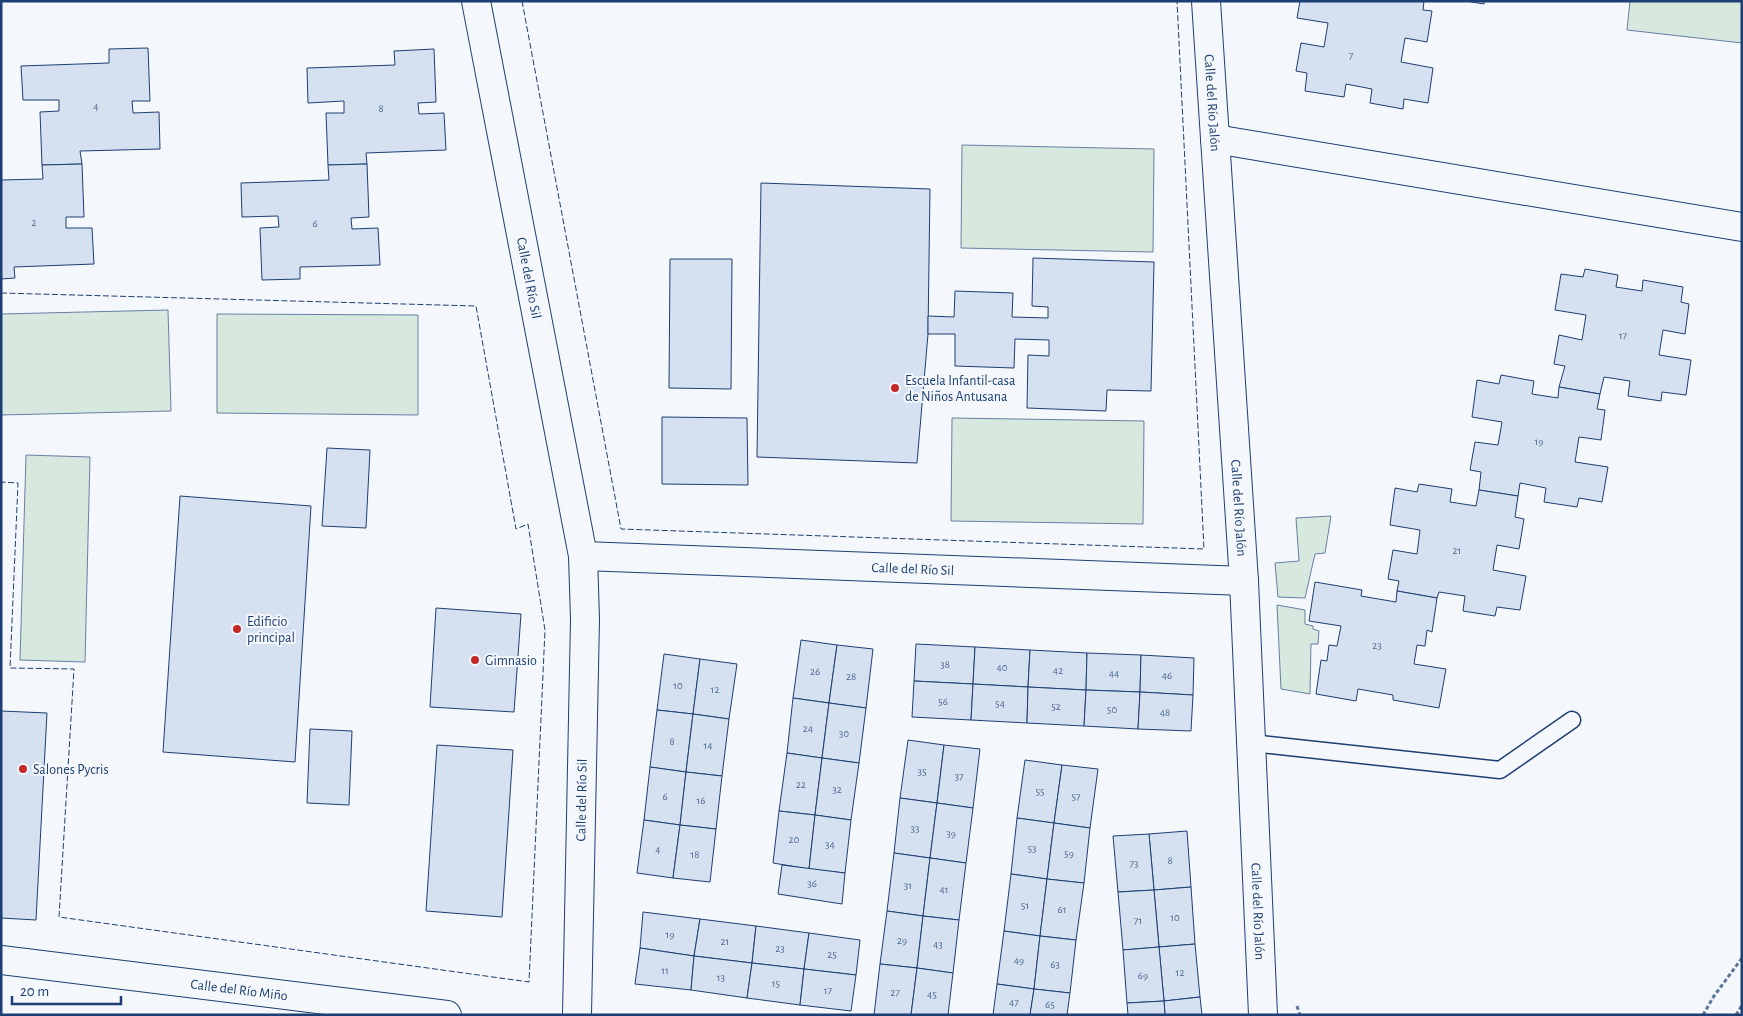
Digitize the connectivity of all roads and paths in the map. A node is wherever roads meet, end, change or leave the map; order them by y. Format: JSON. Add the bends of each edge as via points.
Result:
{"nodes":[{"id":1,"x":476,"y":1,"type":"edge"},
{"id":2,"x":1206,"y":1,"type":"edge"},
{"id":3,"x":1215,"y":139,"type":"junction"},
{"id":4,"x":1742,"y":227,"type":"edge"},
{"id":5,"x":583,"y":556,"type":"junction"},
{"id":6,"x":1244,"y":581,"type":"junction"},
{"id":7,"x":1572,"y":720,"type":"dead end"},
{"id":8,"x":1251,"y":743,"type":"junction"},
{"id":9,"x":1742,"y":958,"type":"edge"},
{"id":10,"x":1,"y":960,"type":"edge"},
{"id":11,"x":1742,"y":1005,"type":"edge"},
{"id":12,"x":447,"y":1015,"type":"edge"},
{"id":13,"x":577,"y":1015,"type":"edge"},
{"id":14,"x":1263,"y":1015,"type":"edge"},
{"id":15,"x":1703,"y":1015,"type":"edge"},
{"id":16,"x":1736,"y":1015,"type":"edge"}],
"edges":[{"from":1,"to":5,"type":"street","name":"Calle del Río Sil"},
{"from":2,"to":3,"type":"street","name":"Calle del Río Jalón"},
{"from":3,"to":4,"type":"street"},
{"from":3,"to":6,"type":"street","name":"Calle del Río Jalón"},
{"from":5,"to":6,"type":"street","name":"Calle del Río Sil"},
{"from":5,"to":13,"type":"street","name":"Calle del Río Sil","via":[[585,619]]},
{"from":6,"to":8,"type":"street","name":"Calle del Río Jalón"},
{"from":7,"to":8,"type":"lane","via":[[1500,770]]},
{"from":8,"to":14,"type":"street","name":"Calle del Río Jalón"},
{"from":9,"to":15,"type":"path"},
{"from":10,"to":12,"type":"street","name":"Calle del Río Miño"},
{"from":11,"to":16,"type":"path"}]}
